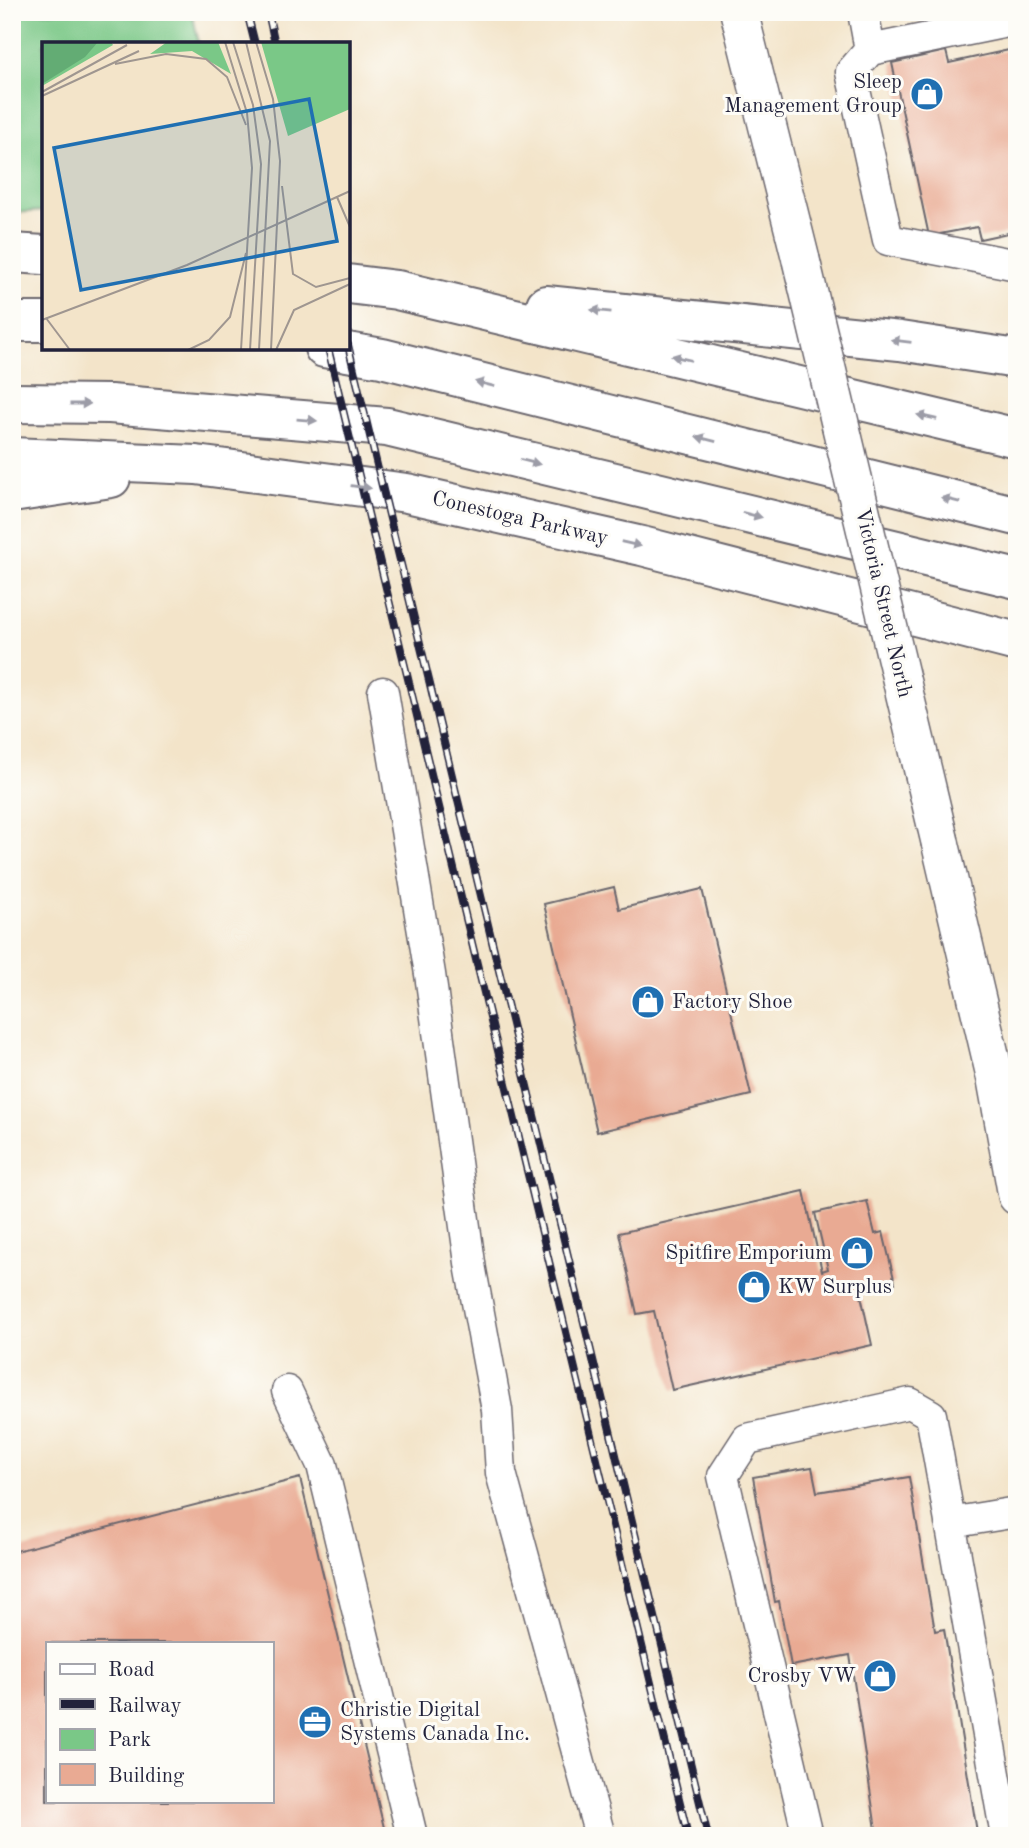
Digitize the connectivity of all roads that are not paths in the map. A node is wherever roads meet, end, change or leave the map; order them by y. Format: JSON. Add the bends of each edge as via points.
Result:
{"nodes":[{"id":1,"x":739,"y":12,"type":"edge"},
{"id":2,"x":863,"y":12,"type":"edge"},
{"id":3,"x":1009,"y":18,"type":"edge"},
{"id":4,"x":870,"y":50,"type":"junction"},
{"id":5,"x":12,"y":253,"type":"edge"},
{"id":6,"x":42,"y":255,"type":"edge"},
{"id":7,"x":1017,"y":265,"type":"edge"},
{"id":8,"x":350,"y":284,"type":"edge"},
{"id":9,"x":397,"y":290,"type":"junction"},
{"id":10,"x":12,"y":322,"type":"edge"},
{"id":11,"x":42,"y":322,"type":"edge"},
{"id":12,"x":336,"y":350,"type":"edge"},
{"id":13,"x":1017,"y":359,"type":"edge"},
{"id":14,"x":12,"y":403,"type":"edge"},
{"id":15,"x":1017,"y":438,"type":"edge"},
{"id":16,"x":12,"y":457,"type":"edge"},
{"id":17,"x":196,"y":465,"type":"junction"},
{"id":18,"x":12,"y":493,"type":"edge"},
{"id":19,"x":1017,"y":516,"type":"edge"},
{"id":20,"x":1017,"y":579,"type":"edge"},
{"id":21,"x":957,"y":626,"type":"junction"},
{"id":22,"x":1017,"y":642,"type":"edge"},
{"id":23,"x":1017,"y":666,"type":"edge"},
{"id":24,"x":383,"y":692,"type":"dead end"},
{"id":25,"x":1017,"y":1196,"type":"edge"},
{"id":26,"x":287,"y":1391,"type":"dead end"},
{"id":27,"x":1017,"y":1512,"type":"edge"},
{"id":28,"x":950,"y":1523,"type":"junction"},
{"id":29,"x":412,"y":1836,"type":"edge"},
{"id":30,"x":600,"y":1836,"type":"edge"},
{"id":31,"x":808,"y":1836,"type":"edge"},
{"id":32,"x":1006,"y":1836,"type":"edge"}],
"edges":[{"from":1,"to":25,"type":"main road","name":"Victoria Street North","bridge":true,"via":[[996,1080]]},
{"from":2,"to":4,"type":"lane"},
{"from":3,"to":4,"type":"lane"},
{"from":4,"to":7,"type":"lane","via":[[851,72],[888,240]]},
{"from":5,"to":6,"type":"highway"},
{"from":8,"to":9,"type":"highway"},
{"from":13,"to":9,"type":"highway","one_way":true,"via":[[900,341]]},
{"from":15,"to":9,"type":"highway","one_way":true},
{"from":10,"to":11,"type":"highway"},
{"from":19,"to":12,"type":"highway","one_way":true},
{"from":14,"to":20,"type":"highway","one_way":true,"via":[[110,404],[387,427]]},
{"from":16,"to":17,"type":"highway","name":"Conestoga Parkway"},
{"from":17,"to":18,"type":"highway"},
{"from":17,"to":21,"type":"highway","name":"Conestoga Parkway","one_way":true,"via":[[407,493],[642,546]]},
{"from":21,"to":22,"type":"highway","name":"Conestoga Parkway"},
{"from":21,"to":23,"type":"highway"},
{"from":24,"to":30,"type":"lane","via":[[430,974],[471,1270],[497,1410],[501,1473]]},
{"from":26,"to":29,"type":"lane","via":[[322,1465]]},
{"from":27,"to":28,"type":"lane"},
{"from":28,"to":31,"type":"lane","via":[[931,1415],[910,1403],[747,1439],[723,1476]]},
{"from":28,"to":32,"type":"lane"}]}
